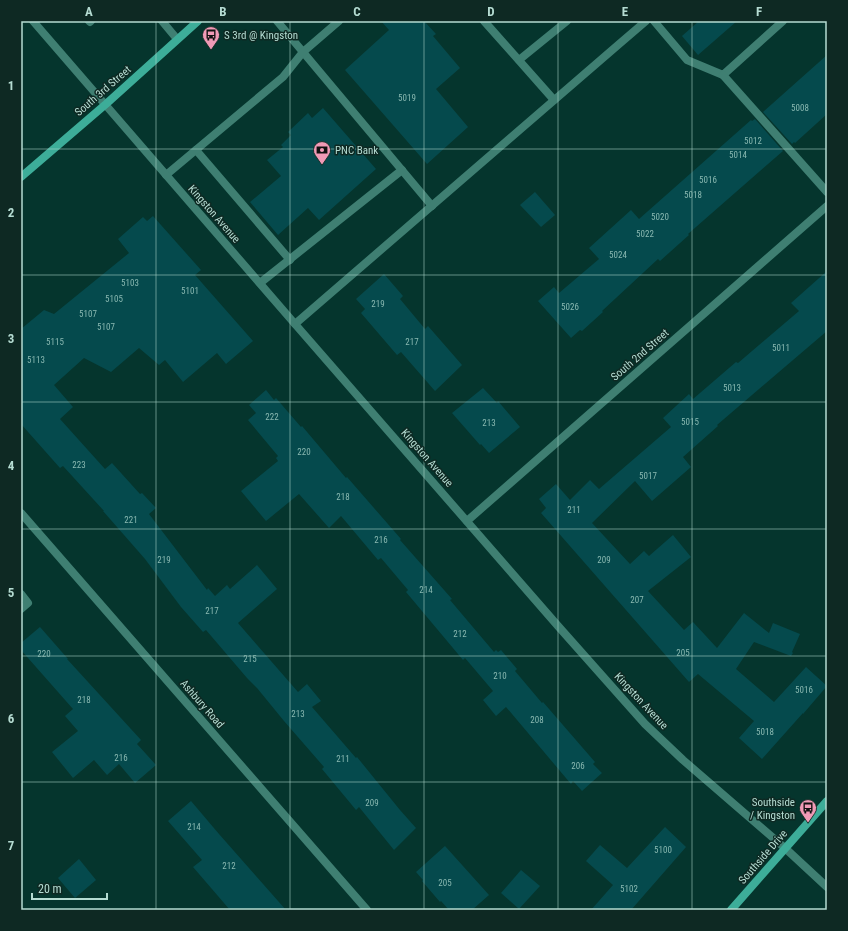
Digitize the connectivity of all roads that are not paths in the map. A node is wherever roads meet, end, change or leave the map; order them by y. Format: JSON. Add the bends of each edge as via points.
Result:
{"nodes":[{"id":1,"x":33,"y":21,"type":"edge"},
{"id":2,"x":162,"y":21,"type":"edge"},
{"id":3,"x":198,"y":21,"type":"edge"},
{"id":4,"x":277,"y":21,"type":"edge"},
{"id":5,"x":339,"y":21,"type":"edge"},
{"id":6,"x":484,"y":21,"type":"edge"},
{"id":7,"x":567,"y":21,"type":"edge"},
{"id":8,"x":646,"y":21,"type":"edge"},
{"id":9,"x":654,"y":21,"type":"edge"},
{"id":10,"x":783,"y":21,"type":"edge"},
{"id":11,"x":177,"y":39,"type":"junction"},
{"id":12,"x":303,"y":52,"type":"junction"},
{"id":13,"x":518,"y":60,"type":"junction"},
{"id":14,"x":723,"y":75,"type":"junction"},
{"id":15,"x":554,"y":100,"type":"junction"},
{"id":16,"x":106,"y":104,"type":"junction"},
{"id":17,"x":196,"y":150,"type":"junction"},
{"id":18,"x":402,"y":170,"type":"junction"},
{"id":19,"x":166,"y":175,"type":"junction"},
{"id":20,"x":21,"y":176,"type":"edge"},
{"id":21,"x":827,"y":192,"type":"edge"},
{"id":22,"x":432,"y":206,"type":"junction"},
{"id":23,"x":827,"y":206,"type":"edge"},
{"id":24,"x":290,"y":260,"type":"junction"},
{"id":25,"x":260,"y":283,"type":"junction"},
{"id":26,"x":295,"y":324,"type":"junction"},
{"id":27,"x":21,"y":513,"type":"edge"},
{"id":28,"x":467,"y":521,"type":"junction"},
{"id":29,"x":21,"y":594,"type":"edge"},
{"id":30,"x":21,"y":609,"type":"edge"},
{"id":31,"x":827,"y":801,"type":"edge"},
{"id":32,"x":786,"y":848,"type":"junction"},
{"id":33,"x":827,"y":887,"type":"edge"},
{"id":34,"x":367,"y":910,"type":"edge"},
{"id":35,"x":731,"y":910,"type":"edge"}],
"edges":[{"from":1,"to":16,"type":"street","name":"Kingston Avenue"},
{"from":2,"to":11,"type":"street"},
{"from":3,"to":11,"type":"street","name":"South 3rd Street"},
{"from":4,"to":12,"type":"street"},
{"from":5,"to":12,"type":"street"},
{"from":6,"to":13,"type":"street"},
{"from":7,"to":13,"type":"street"},
{"from":8,"to":15,"type":"street"},
{"from":9,"to":14,"type":"street","via":[[687,60]]},
{"from":10,"to":14,"type":"street"},
{"from":11,"to":16,"type":"street","name":"South 3rd Street"},
{"from":12,"to":17,"type":"street","via":[[283,77]]},
{"from":12,"to":18,"type":"street"},
{"from":13,"to":15,"type":"street"},
{"from":14,"to":21,"type":"street"},
{"from":15,"to":22,"type":"street"},
{"from":16,"to":19,"type":"street","name":"Kingston Avenue"},
{"from":16,"to":20,"type":"street","name":"South 3rd Street"},
{"from":17,"to":19,"type":"street"},
{"from":17,"to":24,"type":"street"},
{"from":18,"to":22,"type":"street"},
{"from":18,"to":24,"type":"street"},
{"from":19,"to":25,"type":"street","name":"Kingston Avenue"},
{"from":22,"to":26,"type":"street"},
{"from":23,"to":28,"type":"street","name":"South 2nd Street"},
{"from":24,"to":25,"type":"street"},
{"from":25,"to":26,"type":"street","name":"Kingston Avenue"},
{"from":26,"to":28,"type":"street","name":"Kingston Avenue"},
{"from":27,"to":34,"type":"street","name":"Ashbury Road"},
{"from":28,"to":32,"type":"street","name":"Kingston Avenue","via":[[645,724]]},
{"from":29,"to":30,"type":"street","via":[[28,603]]},
{"from":31,"to":32,"type":"street","name":"Southside Drive"},
{"from":32,"to":33,"type":"street","name":"Kingston Avenue"},
{"from":32,"to":35,"type":"street","name":"Southside Drive"}]}
